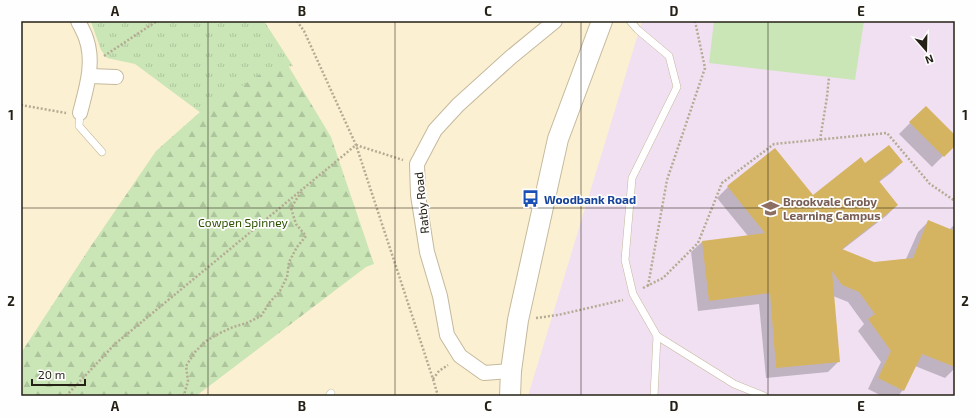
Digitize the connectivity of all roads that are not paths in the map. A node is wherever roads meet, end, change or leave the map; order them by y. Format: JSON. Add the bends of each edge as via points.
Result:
{"nodes":[{"id":1,"x":78,"y":21,"type":"edge"},
{"id":2,"x":555,"y":21,"type":"edge"},
{"id":3,"x":602,"y":21,"type":"edge"},
{"id":4,"x":630,"y":21,"type":"edge"},
{"id":5,"x":90,"y":76,"type":"junction"},
{"id":6,"x":116,"y":77,"type":"dead end"},
{"id":7,"x":80,"y":113,"type":"joint"},
{"id":8,"x":102,"y":152,"type":"dead end"},
{"id":9,"x":657,"y":336,"type":"junction"},
{"id":10,"x":511,"y":371,"type":"junction"},
{"id":11,"x":510,"y":396,"type":"edge"},
{"id":12,"x":654,"y":396,"type":"edge"},
{"id":13,"x":764,"y":396,"type":"edge"}],
"edges":[{"from":1,"to":5,"type":"street","via":[[87,39]]},
{"from":2,"to":10,"type":"street","name":"Ratby Road","via":[[458,105],[434,130],[417,164],[418,195],[427,252],[440,296],[447,335],[460,356],[484,373]]},
{"from":3,"to":10,"type":"street","via":[[558,139],[518,320]]},
{"from":4,"to":9,"type":"lane","via":[[669,56],[677,87],[632,178],[625,260],[633,294]]},
{"from":5,"to":6,"type":"street"},
{"from":5,"to":7,"type":"street"},
{"from":7,"to":8,"type":"lane","via":[[79,126]]},
{"from":9,"to":12,"type":"lane"},
{"from":9,"to":13,"type":"lane","via":[[734,384]]},
{"from":10,"to":11,"type":"street"}]}
